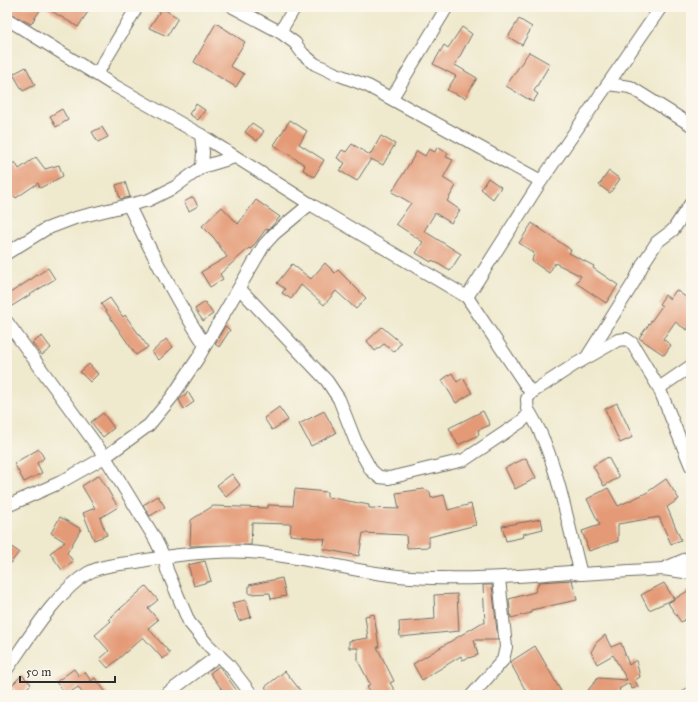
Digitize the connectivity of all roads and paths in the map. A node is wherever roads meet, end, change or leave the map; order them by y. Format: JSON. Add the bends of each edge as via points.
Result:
{"nodes":[{"id":1,"x":137,"y":7,"type":"edge"},
{"id":2,"x":233,"y":7,"type":"edge"},
{"id":3,"x":295,"y":7,"type":"edge"},
{"id":4,"x":447,"y":7,"type":"edge"},
{"id":5,"x":661,"y":7,"type":"edge"},
{"id":6,"x":7,"y":19,"type":"edge"},
{"id":7,"x":280,"y":32,"type":"junction"},
{"id":8,"x":621,"y":65,"type":"junction"},
{"id":9,"x":97,"y":74,"type":"junction"},
{"id":10,"x":608,"y":84,"type":"junction"},
{"id":11,"x":630,"y":87,"type":"junction"},
{"id":12,"x":392,"y":98,"type":"junction"},
{"id":13,"x":691,"y":125,"type":"edge"},
{"id":14,"x":201,"y":136,"type":"junction"},
{"id":15,"x":235,"y":157,"type":"junction"},
{"id":16,"x":202,"y":167,"type":"junction"},
{"id":17,"x":541,"y":181,"type":"junction"},
{"id":18,"x":691,"y":203,"type":"edge"},
{"id":19,"x":310,"y":204,"type":"junction"},
{"id":20,"x":130,"y":206,"type":"junction"},
{"id":21,"x":7,"y":253,"type":"edge"},
{"id":22,"x":240,"y":289,"type":"junction"},
{"id":23,"x":467,"y":297,"type":"junction"},
{"id":24,"x":7,"y":322,"type":"edge"},
{"id":25,"x":205,"y":345,"type":"junction"},
{"id":26,"x":586,"y":358,"type":"junction"},
{"id":27,"x":691,"y":366,"type":"edge"},
{"id":28,"x":659,"y":388,"type":"junction"},
{"id":29,"x":531,"y":393,"type":"junction"},
{"id":30,"x":527,"y":408,"type":"junction"},
{"id":31,"x":105,"y":458,"type":"junction"},
{"id":32,"x":691,"y":466,"type":"edge"},
{"id":33,"x":7,"y":506,"type":"edge"},
{"id":34,"x":164,"y":557,"type":"junction"},
{"id":35,"x":691,"y":557,"type":"edge"},
{"id":36,"x":663,"y":569,"type":"junction"},
{"id":37,"x":691,"y":573,"type":"edge"},
{"id":38,"x":581,"y":574,"type":"junction"},
{"id":39,"x":499,"y":578,"type":"junction"},
{"id":40,"x":219,"y":655,"type":"junction"},
{"id":41,"x":7,"y":669,"type":"edge"},
{"id":42,"x":691,"y":693,"type":"edge"},
{"id":43,"x":165,"y":695,"type":"edge"},
{"id":44,"x":252,"y":695,"type":"edge"},
{"id":45,"x":472,"y":695,"type":"edge"},
{"id":46,"x":688,"y":695,"type":"edge"}],
"edges":[{"from":1,"to":9,"type":"street"},
{"from":2,"to":7,"type":"street"},
{"from":3,"to":7,"type":"street"},
{"from":4,"to":12,"type":"street"},
{"from":5,"to":8,"type":"street"},
{"from":6,"to":9,"type":"street"},
{"from":7,"to":12,"type":"street","via":[[295,43],[315,64]]},
{"from":8,"to":10,"type":"street"},
{"from":8,"to":11,"type":"street"},
{"from":9,"to":14,"type":"street"},
{"from":10,"to":11,"type":"street"},
{"from":10,"to":17,"type":"street"},
{"from":11,"to":13,"type":"street"},
{"from":12,"to":17,"type":"street"},
{"from":14,"to":15,"type":"street"},
{"from":14,"to":16,"type":"street"},
{"from":15,"to":16,"type":"street"},
{"from":15,"to":19,"type":"street"},
{"from":16,"to":20,"type":"street","via":[[176,187]]},
{"from":17,"to":23,"type":"street"},
{"from":18,"to":26,"type":"street","via":[[672,230],[657,242]]},
{"from":19,"to":22,"type":"street","via":[[274,234],[264,246]]},
{"from":19,"to":23,"type":"street"},
{"from":20,"to":21,"type":"street","via":[[75,218],[46,229]]},
{"from":20,"to":25,"type":"street","via":[[176,299]]},
{"from":22,"to":25,"type":"street"},
{"from":22,"to":30,"type":"street","via":[[327,382],[339,399],[357,445],[371,470],[379,477],[389,478],[464,460],[522,421],[528,415]]},
{"from":23,"to":29,"type":"street"},
{"from":24,"to":31,"type":"street"},
{"from":25,"to":31,"type":"street","via":[[172,396],[149,425]]},
{"from":26,"to":28,"type":"street","via":[[618,340],[626,339],[632,343]]},
{"from":26,"to":29,"type":"street"},
{"from":27,"to":28,"type":"street"},
{"from":28,"to":32,"type":"street"},
{"from":29,"to":30,"type":"street","via":[[527,399]]},
{"from":30,"to":38,"type":"street","via":[[535,420],[548,454]]},
{"from":31,"to":33,"type":"street","via":[[59,483]]},
{"from":31,"to":34,"type":"street"},
{"from":34,"to":39,"type":"street","via":[[250,552],[376,574]]},
{"from":34,"to":40,"type":"street","via":[[189,622]]},
{"from":34,"to":41,"type":"street","via":[[102,568],[77,581],[37,626]]},
{"from":35,"to":36,"type":"street"},
{"from":36,"to":37,"type":"street"},
{"from":36,"to":38,"type":"street"},
{"from":38,"to":39,"type":"street","via":[[570,572]]},
{"from":39,"to":45,"type":"street","via":[[506,647],[503,660]]},
{"from":40,"to":43,"type":"street"},
{"from":40,"to":44,"type":"street"},
{"from":42,"to":46,"type":"street"}]}
